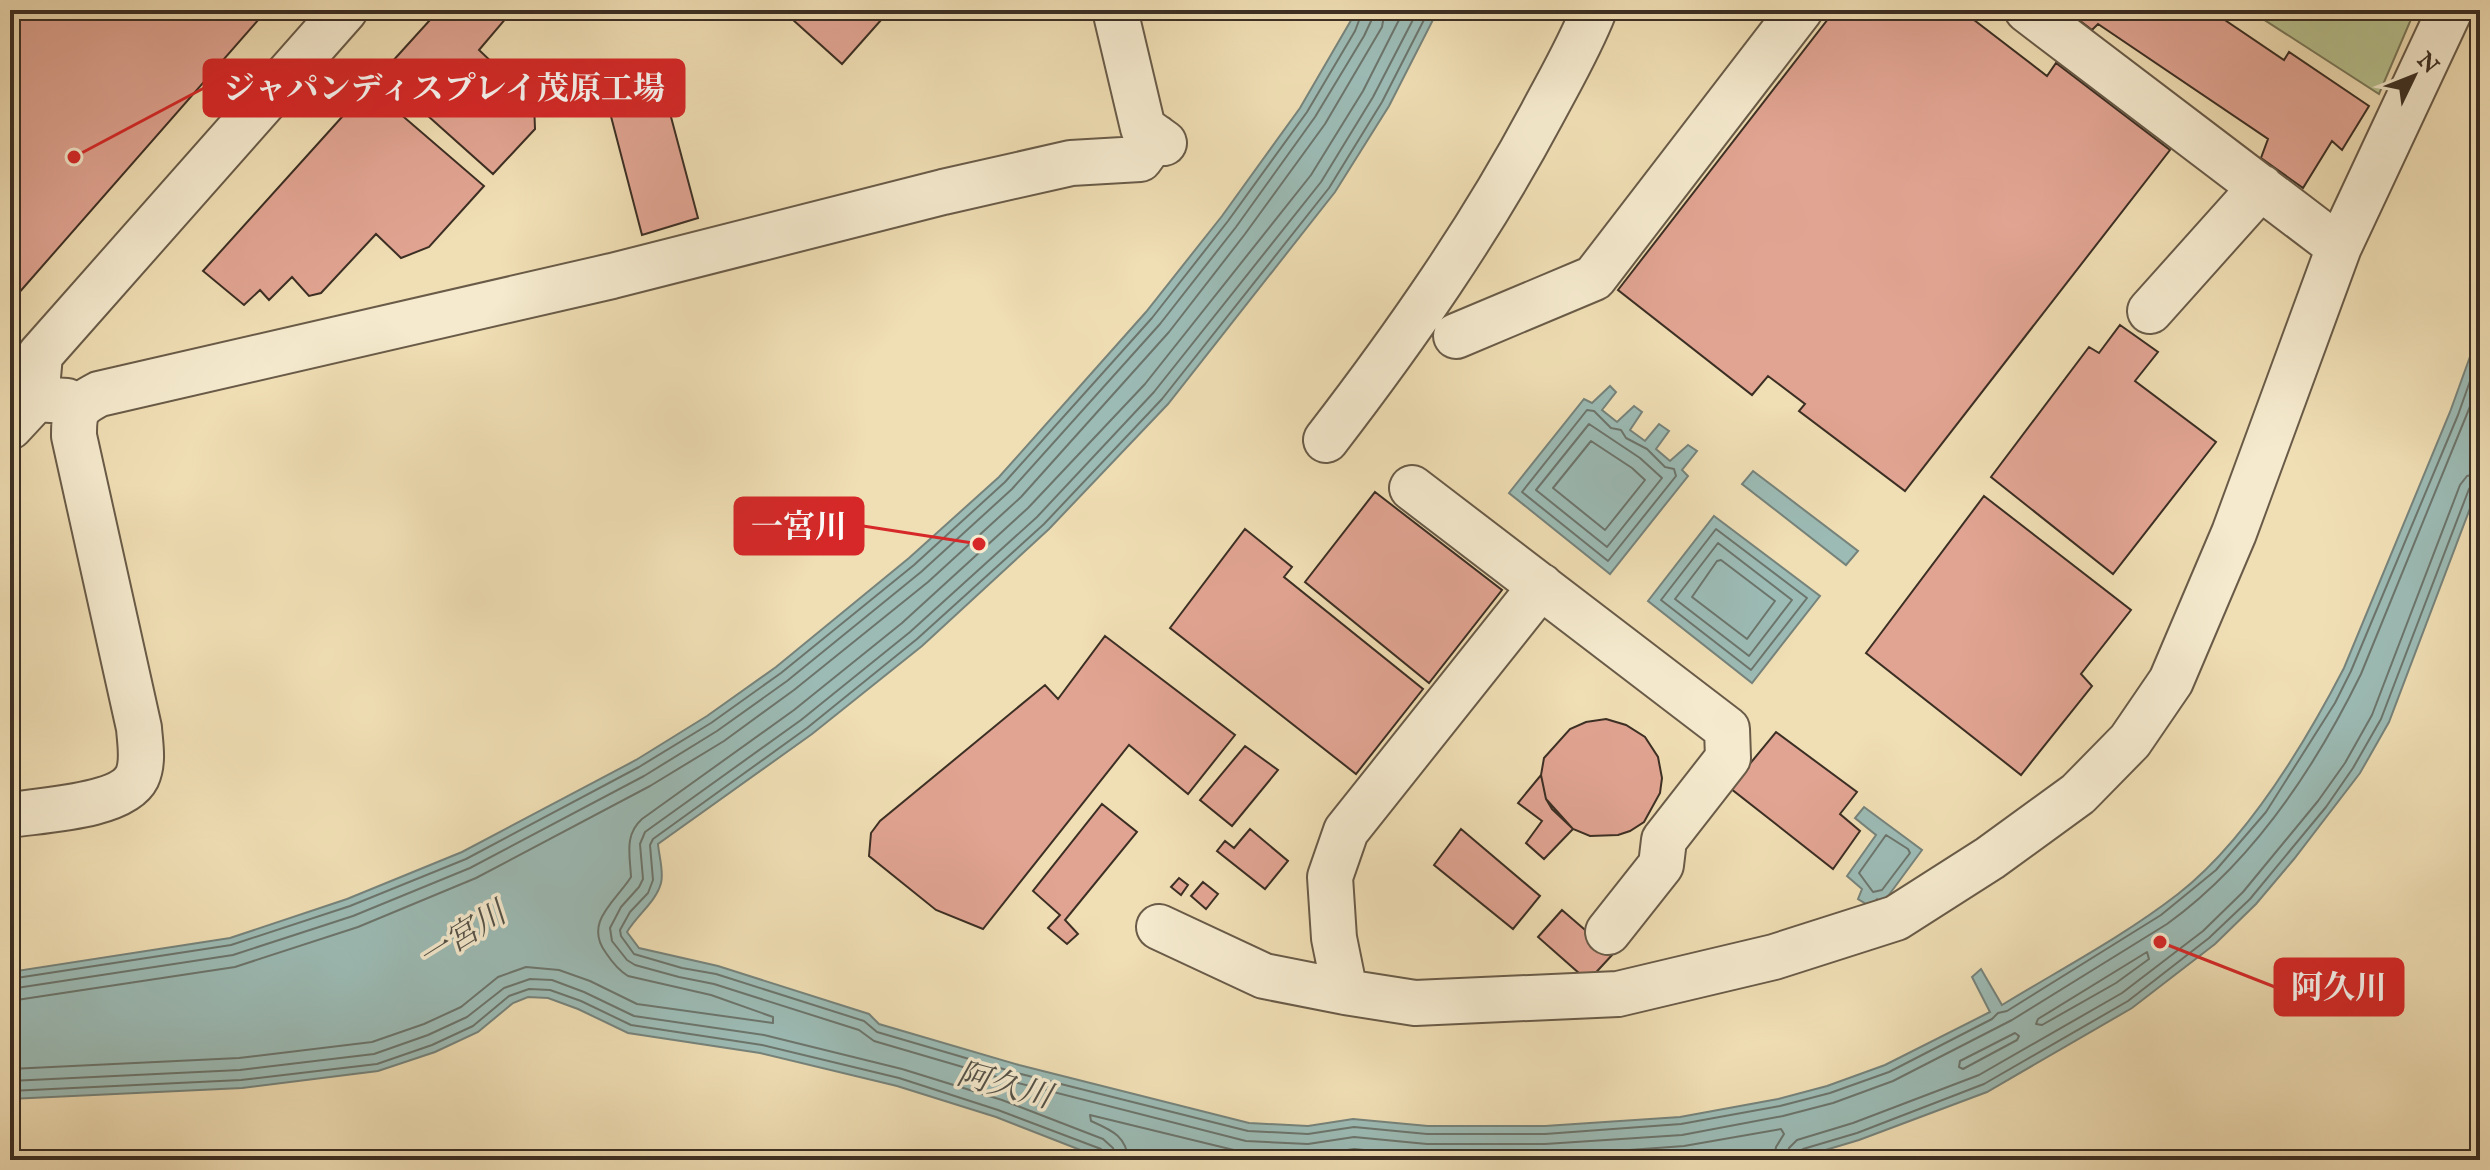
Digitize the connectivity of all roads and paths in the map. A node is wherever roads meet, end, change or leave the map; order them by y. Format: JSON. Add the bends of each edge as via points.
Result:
{"nodes":[{"id":1,"x":345,"y":10,"type":"edge"},
{"id":2,"x":1115,"y":10,"type":"edge"},
{"id":3,"x":1594,"y":10,"type":"edge"},
{"id":4,"x":1800,"y":10,"type":"edge"},
{"id":5,"x":2027,"y":10,"type":"edge"},
{"id":6,"x":2450,"y":10,"type":"edge"},
{"id":7,"x":2261,"y":187,"type":"junction"},
{"id":8,"x":2339,"y":247,"type":"junction"},
{"id":9,"x":2150,"y":311,"type":"dead end"},
{"id":10,"x":1456,"y":336,"type":"dead end"},
{"id":11,"x":82,"y":403,"type":"junction"},
{"id":12,"x":23,"y":413,"type":"edge"},
{"id":13,"x":1326,"y":440,"type":"dead end"},
{"id":14,"x":1412,"y":488,"type":"dead end"},
{"id":15,"x":1541,"y":586,"type":"junction"},
{"id":16,"x":10,"y":815,"type":"edge"},
{"id":17,"x":1159,"y":927,"type":"dead end"},
{"id":18,"x":1608,"y":932,"type":"dead end"},
{"id":19,"x":1345,"y":992,"type":"junction"}],
"edges":[{"from":1,"to":12,"type":"lane","via":[[40,355]]},
{"from":2,"to":11,"type":"lane","via":[[1143,128],[1160,140],[1140,159],[1071,163],[943,192],[612,276],[99,394]]},
{"from":3,"to":13,"type":"lane","via":[[1516,163],[1469,241]]},
{"from":4,"to":10,"type":"lane","via":[[1594,278]]},
{"from":5,"to":7,"type":"lane"},
{"from":6,"to":8,"type":"lane"},
{"from":7,"to":8,"type":"lane"},
{"from":7,"to":9,"type":"lane"},
{"from":8,"to":19,"type":"lane","via":[[2234,533],[2171,681],[2130,741],[2078,794],[1896,918],[1774,957],[1618,994],[1415,1003]]},
{"from":11,"to":12,"type":"lane"},
{"from":11,"to":16,"type":"lane","via":[[74,416],[74,436],[142,753],[137,777],[122,792],[103,800]]},
{"from":14,"to":15,"type":"lane"},
{"from":15,"to":18,"type":"lane","via":[[1727,729],[1728,758],[1664,840],[1661,865]]},
{"from":15,"to":19,"type":"lane","via":[[1346,831],[1330,877]]},
{"from":17,"to":19,"type":"lane","via":[[1264,976]]}]}
